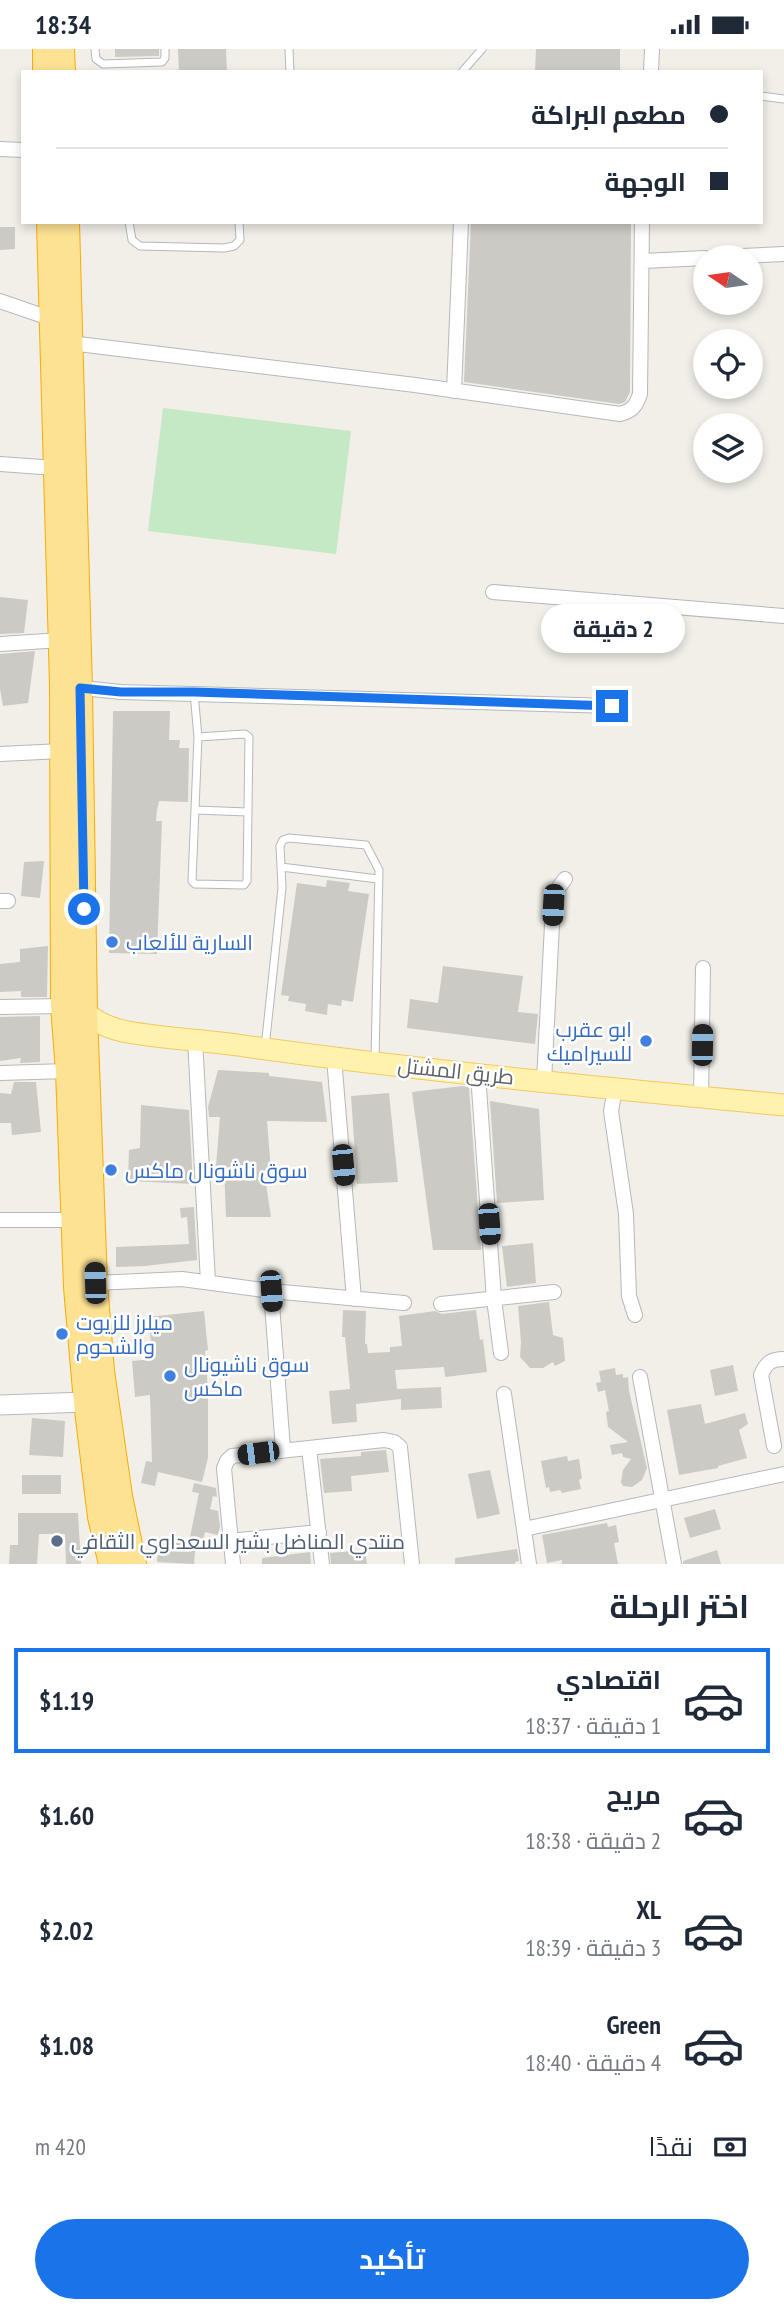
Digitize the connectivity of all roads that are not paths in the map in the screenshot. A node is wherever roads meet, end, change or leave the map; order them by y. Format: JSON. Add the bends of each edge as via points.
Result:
{"nodes":[{"id":1,"x":45,"y":49,"type":"edge"},
{"id":2,"x":62,"y":49,"type":"edge"},
{"id":3,"x":95,"y":49,"type":"edge"},
{"id":4,"x":165,"y":49,"type":"edge"},
{"id":5,"x":289,"y":49,"type":"edge"},
{"id":6,"x":471,"y":49,"type":"edge"},
{"id":7,"x":482,"y":49,"type":"edge"},
{"id":8,"x":652,"y":49,"type":"edge"},
{"id":9,"x":470,"y":62,"type":"junction"},
{"id":10,"x":45,"y":70,"type":"edge"},
{"id":11,"x":62,"y":70,"type":"edge"},
{"id":12,"x":290,"y":70,"type":"edge"},
{"id":13,"x":464,"y":70,"type":"edge"},
{"id":14,"x":651,"y":70,"type":"edge"},
{"id":15,"x":763,"y":96,"type":"edge"},
{"id":16,"x":784,"y":99,"type":"edge"},
{"id":17,"x":0,"y":149,"type":"edge"},
{"id":18,"x":21,"y":150,"type":"edge"},
{"id":19,"x":49,"y":224,"type":"edge"},
{"id":20,"x":67,"y":224,"type":"edge"},
{"id":21,"x":130,"y":224,"type":"edge"},
{"id":22,"x":239,"y":224,"type":"edge"},
{"id":23,"x":461,"y":224,"type":"edge"},
{"id":24,"x":642,"y":224,"type":"edge"},
{"id":25,"x":784,"y":254,"type":"edge"},
{"id":26,"x":763,"y":255,"type":"edge"},
{"id":27,"x":693,"y":259,"type":"edge"},
{"id":28,"x":643,"y":261,"type":"junction"},
{"id":29,"x":0,"y":301,"type":"edge"},
{"id":30,"x":52,"y":319,"type":"junction"},
{"id":31,"x":70,"y":343,"type":"junction"},
{"id":32,"x":454,"y":391,"type":"junction"},
{"id":33,"x":0,"y":464,"type":"edge"},
{"id":34,"x":56,"y":468,"type":"junction"},
{"id":35,"x":493,"y":592,"type":"dead end"},
{"id":36,"x":784,"y":616,"type":"edge"},
{"id":37,"x":61,"y":640,"type":"junction"},
{"id":38,"x":0,"y":644,"type":"edge"},
{"id":39,"x":71,"y":687,"type":"junction"},
{"id":40,"x":194,"y":692,"type":"junction"},
{"id":41,"x":612,"y":706,"type":"dead end"},
{"id":42,"x":198,"y":737,"type":"junction"},
{"id":43,"x":62,"y":751,"type":"junction"},
{"id":44,"x":0,"y":754,"type":"edge"},
{"id":45,"x":195,"y":810,"type":"junction"},
{"id":46,"x":248,"y":812,"type":"junction"},
{"id":47,"x":281,"y":867,"type":"junction"},
{"id":48,"x":378,"y":879,"type":"junction"},
{"id":49,"x":565,"y":879,"type":"dead end"},
{"id":50,"x":703,"y":968,"type":"dead end"},
{"id":51,"x":0,"y":1007,"type":"edge"},
{"id":52,"x":74,"y":1009,"type":"junction"},
{"id":53,"x":128,"y":1032,"type":"junction"},
{"id":54,"x":195,"y":1039,"type":"junction"},
{"id":55,"x":87,"y":1046,"type":"junction"},
{"id":56,"x":265,"y":1049,"type":"junction"},
{"id":57,"x":334,"y":1059,"type":"junction"},
{"id":58,"x":374,"y":1063,"type":"junction"},
{"id":59,"x":68,"y":1071,"type":"junction"},
{"id":60,"x":0,"y":1073,"type":"edge"},
{"id":61,"x":478,"y":1074,"type":"junction"},
{"id":62,"x":544,"y":1081,"type":"junction"},
{"id":63,"x":615,"y":1089,"type":"junction"},
{"id":64,"x":701,"y":1097,"type":"junction"},
{"id":65,"x":784,"y":1105,"type":"edge"},
{"id":66,"x":0,"y":1220,"type":"edge"},
{"id":67,"x":74,"y":1220,"type":"junction"},
{"id":68,"x":208,"y":1282,"type":"junction"},
{"id":69,"x":95,"y":1283,"type":"junction"},
{"id":70,"x":271,"y":1291,"type":"junction"},
{"id":71,"x":554,"y":1292,"type":"dead end"},
{"id":72,"x":354,"y":1299,"type":"junction"},
{"id":73,"x":494,"y":1299,"type":"junction"},
{"id":74,"x":404,"y":1303,"type":"dead end"},
{"id":75,"x":441,"y":1304,"type":"dead end"},
{"id":76,"x":635,"y":1315,"type":"dead end"},
{"id":77,"x":500,"y":1353,"type":"dead end"},
{"id":78,"x":784,"y":1359,"type":"edge"},
{"id":79,"x":640,"y":1377,"type":"dead end"},
{"id":80,"x":504,"y":1394,"type":"dead end"},
{"id":81,"x":86,"y":1402,"type":"junction"},
{"id":82,"x":0,"y":1405,"type":"edge"},
{"id":83,"x":774,"y":1446,"type":"dead end"},
{"id":84,"x":309,"y":1448,"type":"junction"},
{"id":85,"x":283,"y":1450,"type":"junction"},
{"id":86,"x":784,"y":1474,"type":"edge"},
{"id":87,"x":661,"y":1500,"type":"junction"},
{"id":88,"x":524,"y":1529,"type":"junction"},
{"id":89,"x":319,"y":1532,"type":"junction"},
{"id":90,"x":230,"y":1541,"type":"junction"},
{"id":91,"x":111,"y":1564,"type":"edge"},
{"id":92,"x":134,"y":1564,"type":"edge"},
{"id":93,"x":233,"y":1564,"type":"edge"},
{"id":94,"x":322,"y":1564,"type":"edge"},
{"id":95,"x":412,"y":1564,"type":"edge"},
{"id":96,"x":529,"y":1564,"type":"edge"},
{"id":97,"x":674,"y":1564,"type":"edge"}],
"edges":[{"from":1,"to":10,"type":"highway"},
{"from":2,"to":11,"type":"highway"},
{"from":3,"to":4,"type":"lane","via":[[96,59],[103,64],[162,62]]},
{"from":5,"to":12,"type":"lane"},
{"from":6,"to":9,"type":"lane"},
{"from":7,"to":9,"type":"lane"},
{"from":8,"to":14,"type":"street"},
{"from":9,"to":13,"type":"lane"},
{"from":15,"to":16,"type":"lane"},
{"from":17,"to":18,"type":"street"},
{"from":19,"to":30,"type":"highway"},
{"from":20,"to":31,"type":"highway"},
{"from":21,"to":22,"type":"lane","via":[[132,240],[140,246],[224,248],[240,240]]},
{"from":23,"to":32,"type":"street"},
{"from":24,"to":28,"type":"street"},
{"from":25,"to":26,"type":"street"},
{"from":27,"to":28,"type":"street"},
{"from":28,"to":32,"type":"street","via":[[640,394],[629,412]]},
{"from":29,"to":30,"type":"street"},
{"from":30,"to":34,"type":"highway"},
{"from":31,"to":32,"type":"street"},
{"from":31,"to":39,"type":"highway"},
{"from":33,"to":34,"type":"street"},
{"from":34,"to":37,"type":"highway"},
{"from":35,"to":36,"type":"street"},
{"from":37,"to":38,"type":"street"},
{"from":37,"to":39,"type":"highway"},
{"from":39,"to":40,"type":"street"},
{"from":39,"to":43,"type":"highway"},
{"from":39,"to":52,"type":"highway"},
{"from":40,"to":41,"type":"street"},
{"from":40,"to":42,"type":"lane"},
{"from":42,"to":45,"type":"lane"},
{"from":42,"to":46,"type":"lane","via":[[247,735]]},
{"from":43,"to":44,"type":"street"},
{"from":43,"to":52,"type":"highway"},
{"from":45,"to":46,"type":"lane"},
{"from":45,"to":46,"type":"lane","via":[[195,884],[246,884]]},
{"from":47,"to":48,"type":"lane"},
{"from":47,"to":48,"type":"lane","via":[[280,846],[289,838],[366,845],[379,870]]},
{"from":47,"to":56,"type":"lane"},
{"from":48,"to":58,"type":"lane"},
{"from":49,"to":62,"type":"street","via":[[553,905]]},
{"from":50,"to":64,"type":"street"},
{"from":51,"to":52,"type":"street"},
{"from":52,"to":53,"type":"main road","name":"طريق المشتل","via":[[102,1025]]},
{"from":52,"to":55,"type":"highway"},
{"from":52,"to":59,"type":"highway"},
{"from":53,"to":54,"type":"main road","name":"طريق المشتل"},
{"from":53,"to":55,"type":"main road","name":"طريق المشتل","via":[[105,1035]]},
{"from":54,"to":56,"type":"main road","name":"طريق المشتل"},
{"from":54,"to":68,"type":"street"},
{"from":55,"to":69,"type":"highway"},
{"from":56,"to":57,"type":"main road","name":"طريق المشتل"},
{"from":57,"to":58,"type":"main road","name":"طريق المشتل"},
{"from":57,"to":72,"type":"street"},
{"from":58,"to":61,"type":"main road","name":"طريق المشتل"},
{"from":59,"to":60,"type":"street"},
{"from":59,"to":67,"type":"highway"},
{"from":61,"to":62,"type":"main road","name":"طريق المشتل"},
{"from":61,"to":73,"type":"street"},
{"from":62,"to":63,"type":"main road","name":"طريق المشتل"},
{"from":63,"to":64,"type":"main road","name":"طريق المشتل"},
{"from":63,"to":76,"type":"street","via":[[611,1111],[626,1214],[629,1296]]},
{"from":64,"to":65,"type":"main road","name":"طريق المشتل"},
{"from":66,"to":67,"type":"street"},
{"from":67,"to":81,"type":"highway"},
{"from":68,"to":69,"type":"street"},
{"from":68,"to":70,"type":"street"},
{"from":69,"to":92,"type":"highway","via":[[104,1384]]},
{"from":70,"to":72,"type":"street"},
{"from":70,"to":85,"type":"street"},
{"from":71,"to":73,"type":"street"},
{"from":72,"to":74,"type":"street"},
{"from":73,"to":75,"type":"street"},
{"from":73,"to":77,"type":"street"},
{"from":78,"to":83,"type":"street","via":[[770,1361],[761,1375]]},
{"from":79,"to":87,"type":"street"},
{"from":80,"to":88,"type":"street"},
{"from":81,"to":82,"type":"street"},
{"from":81,"to":91,"type":"highway","via":[[100,1517]]},
{"from":84,"to":85,"type":"street"},
{"from":84,"to":89,"type":"street"},
{"from":84,"to":95,"type":"street","via":[[384,1440],[400,1447]]},
{"from":85,"to":90,"type":"street","via":[[232,1456],[227,1461]]},
{"from":86,"to":87,"type":"street"},
{"from":87,"to":88,"type":"street"},
{"from":87,"to":97,"type":"street"},
{"from":88,"to":96,"type":"street"},
{"from":89,"to":90,"type":"street"},
{"from":89,"to":94,"type":"street"},
{"from":90,"to":93,"type":"street"}]}
